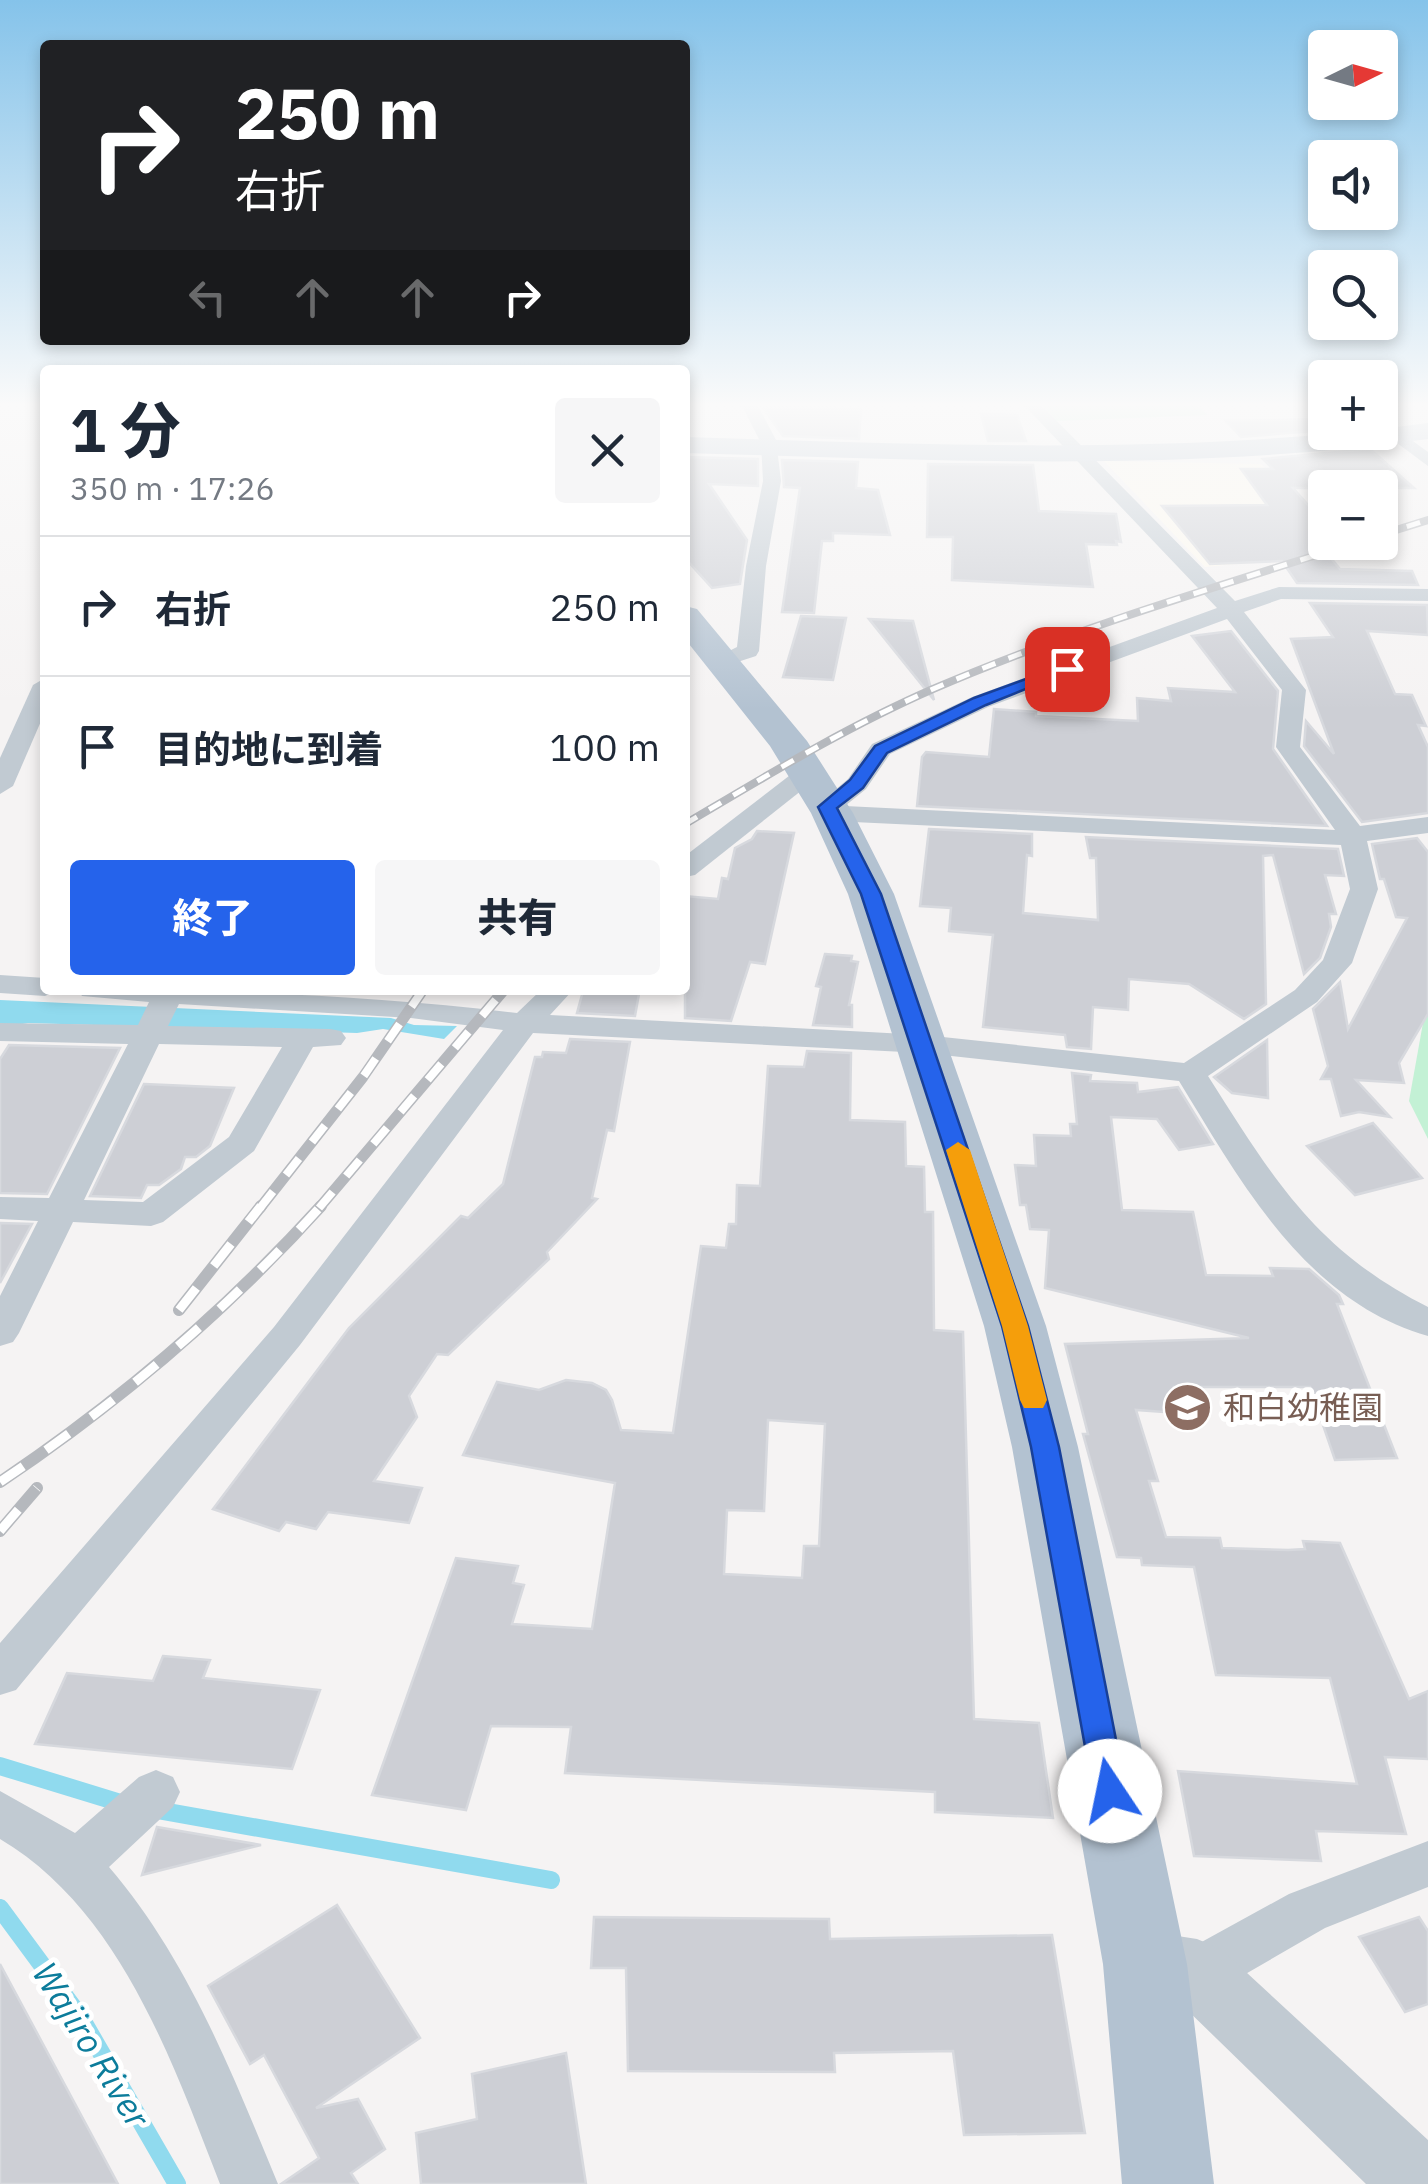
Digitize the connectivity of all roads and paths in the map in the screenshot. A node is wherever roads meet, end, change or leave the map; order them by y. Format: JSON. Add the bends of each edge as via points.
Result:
{"nodes":[{"id":1,"x":767,"y":506,"type":"edge"},
{"id":2,"x":1130,"y":506,"type":"edge"},
{"id":3,"x":1428,"y":595,"type":"edge"},
{"id":4,"x":1231,"y":610,"type":"junction"},
{"id":5,"x":704,"y":638,"type":"edge"},
{"id":6,"x":40,"y":696,"type":"edge"},
{"id":7,"x":0,"y":786,"type":"edge"},
{"id":8,"x":822,"y":798,"type":"junction"},
{"id":9,"x":1428,"y":826,"type":"edge"},
{"id":10,"x":1352,"y":836,"type":"junction"},
{"id":11,"x":690,"y":866,"type":"edge"},
{"id":12,"x":0,"y":984,"type":"edge"},
{"id":13,"x":40,"y":987,"type":"edge"},
{"id":14,"x":168,"y":995,"type":"joint"},
{"id":15,"x":553,"y":995,"type":"edge"},
{"id":16,"x":524,"y":1023,"type":"junction"},
{"id":17,"x":0,"y":1032,"type":"edge"},
{"id":18,"x":150,"y":1033,"type":"junction"},
{"id":19,"x":924,"y":1044,"type":"junction"},
{"id":20,"x":1190,"y":1074,"type":"junction"},
{"id":21,"x":0,"y":1208,"type":"edge"},
{"id":22,"x":61,"y":1210,"type":"junction"},
{"id":23,"x":1428,"y":1323,"type":"edge"},
{"id":24,"x":0,"y":1333,"type":"edge"},
{"id":25,"x":0,"y":1676,"type":"edge"},
{"id":26,"x":156,"y":1792,"type":"dead end"},
{"id":27,"x":0,"y":1812,"type":"edge"},
{"id":28,"x":1428,"y":1864,"type":"edge"},
{"id":29,"x":75,"y":1865,"type":"junction"},
{"id":30,"x":1171,"y":1969,"type":"junction"},
{"id":31,"x":250,"y":2184,"type":"edge"},
{"id":32,"x":1168,"y":2184,"type":"edge"},
{"id":33,"x":1420,"y":2184,"type":"edge"}],
"edges":[{"from":1,"to":5,"type":"street","via":[[748,651]]},
{"from":2,"to":4,"type":"street"},
{"from":3,"to":4,"type":"street","via":[[1279,594]]},
{"from":4,"to":8,"type":"street","via":[[980,702],[881,750],[857,784]]},
{"from":4,"to":10,"type":"street","via":[[1294,690],[1288,747]]},
{"from":5,"to":8,"type":"main road","via":[[771,718]]},
{"from":6,"to":7,"type":"street"},
{"from":8,"to":10,"type":"street"},
{"from":8,"to":11,"type":"street"},
{"from":8,"to":19,"type":"main road","via":[[871,894]]},
{"from":9,"to":10,"type":"street"},
{"from":10,"to":20,"type":"street","via":[[1364,890],[1337,962],[1306,996]]},
{"from":12,"to":13,"type":"street"},
{"from":14,"to":16,"type":"street","via":[[411,1009]]},
{"from":14,"to":18,"type":"street"},
{"from":15,"to":16,"type":"street"},
{"from":16,"to":19,"type":"street"},
{"from":16,"to":25,"type":"street","via":[[287,1336]]},
{"from":17,"to":18,"type":"street"},
{"from":18,"to":22,"type":"street"},
{"from":18,"to":22,"type":"street","via":[[316,1038],[242,1144],[150,1214]]},
{"from":19,"to":20,"type":"street"},
{"from":19,"to":30,"type":"main road","via":[[1015,1326]]},
{"from":20,"to":23,"type":"street","via":[[1295,1227],[1329,1263]]},
{"from":21,"to":22,"type":"street"},
{"from":22,"to":24,"type":"street"},
{"from":26,"to":29,"type":"street"},
{"from":27,"to":29,"type":"street"},
{"from":28,"to":30,"type":"street"},
{"from":29,"to":31,"type":"street","via":[[140,1951],[194,2049]]},
{"from":30,"to":32,"type":"main road"},
{"from":30,"to":33,"type":"street"}]}
